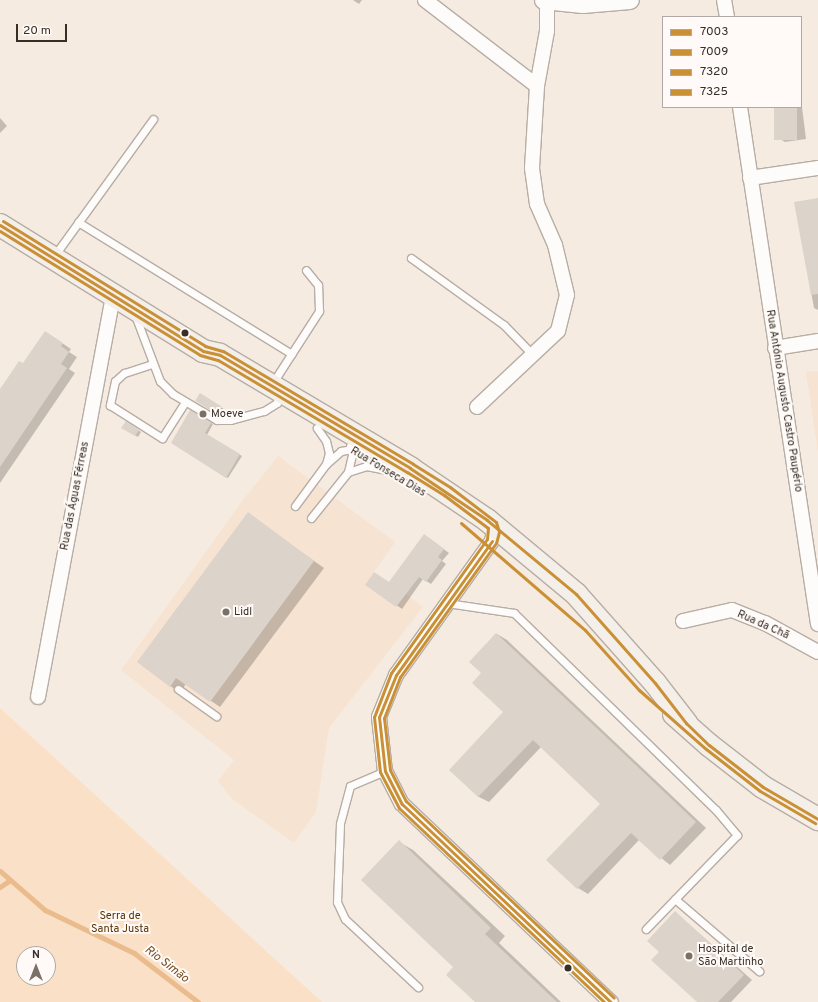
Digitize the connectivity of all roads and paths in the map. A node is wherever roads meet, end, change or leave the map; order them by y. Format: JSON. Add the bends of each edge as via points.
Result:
{"nodes":[{"id":1,"x":425,"y":0,"type":"edge"},
{"id":2,"x":630,"y":0,"type":"edge"},
{"id":3,"x":724,"y":0,"type":"edge"},
{"id":4,"x":546,"y":1,"type":"edge"},
{"id":5,"x":727,"y":16,"type":"edge"},
{"id":6,"x":537,"y":86,"type":"junction"},
{"id":7,"x":740,"y":108,"type":"edge"},
{"id":8,"x":153,"y":119,"type":"dead end"},
{"id":9,"x":818,"y":168,"type":"edge"},
{"id":10,"x":750,"y":178,"type":"junction"},
{"id":11,"x":78,"y":222,"type":"junction"},
{"id":12,"x":0,"y":225,"type":"edge"},
{"id":13,"x":52,"y":258,"type":"junction"},
{"id":14,"x":411,"y":258,"type":"dead end"},
{"id":15,"x":306,"y":270,"type":"dead end"},
{"id":16,"x":112,"y":295,"type":"junction"},
{"id":17,"x":132,"y":307,"type":"junction"},
{"id":18,"x":818,"y":341,"type":"edge"},
{"id":19,"x":775,"y":348,"type":"junction"},
{"id":20,"x":292,"y":354,"type":"junction"},
{"id":21,"x":532,"y":354,"type":"junction"},
{"id":22,"x":152,"y":364,"type":"junction"},
{"id":23,"x":275,"y":393,"type":"junction"},
{"id":24,"x":185,"y":402,"type":"junction"},
{"id":25,"x":477,"y":407,"type":"dead end"},
{"id":26,"x":322,"y":424,"type":"junction"},
{"id":27,"x":351,"y":449,"type":"junction"},
{"id":28,"x":326,"y":464,"type":"junction"},
{"id":29,"x":386,"y":470,"type":"junction"},
{"id":30,"x":348,"y":472,"type":"junction"},
{"id":31,"x":422,"y":475,"type":"junction"},
{"id":32,"x":295,"y":506,"type":"dead end"},
{"id":33,"x":311,"y":518,"type":"dead end"},
{"id":34,"x":487,"y":520,"type":"junction"},
{"id":35,"x":492,"y":541,"type":"junction"},
{"id":36,"x":446,"y":603,"type":"junction"},
{"id":37,"x":587,"y":606,"type":"junction"},
{"id":38,"x":683,"y":621,"type":"dead end"},
{"id":39,"x":818,"y":624,"type":"edge"},
{"id":40,"x":818,"y":652,"type":"edge"},
{"id":41,"x":178,"y":689,"type":"dead end"},
{"id":42,"x":38,"y":697,"type":"dead end"},
{"id":43,"x":216,"y":716,"type":"dead end"},
{"id":44,"x":686,"y":724,"type":"junction"},
{"id":45,"x":384,"y":771,"type":"junction"},
{"id":46,"x":818,"y":819,"type":"edge"},
{"id":47,"x":675,"y":899,"type":"junction"},
{"id":48,"x":646,"y":929,"type":"dead end"},
{"id":49,"x":759,"y":971,"type":"dead end"},
{"id":50,"x":418,"y":987,"type":"dead end"},
{"id":51,"x":611,"y":1002,"type":"edge"}],
"edges":[{"from":1,"to":6,"type":"street"},
{"from":2,"to":4,"type":"street","via":[[583,4]]},
{"from":3,"to":5,"type":"street"},
{"from":4,"to":6,"type":"street","via":[[547,31]]},
{"from":6,"to":21,"type":"street","via":[[532,168],[537,204],[555,245],[566,295],[558,331]]},
{"from":7,"to":10,"type":"street","name":"Rua António Augusto Castro Paupério"},
{"from":8,"to":11,"type":"lane"},
{"from":9,"to":10,"type":"street"},
{"from":10,"to":19,"type":"street","name":"Rua António Augusto Castro Paupério"},
{"from":11,"to":13,"type":"lane"},
{"from":11,"to":20,"type":"lane"},
{"from":12,"to":13,"type":"main road","name":"Rua Fonseca Dias"},
{"from":13,"to":16,"type":"main road","name":"Rua Fonseca Dias"},
{"from":14,"to":21,"type":"lane","via":[[504,326]]},
{"from":15,"to":20,"type":"lane","via":[[318,285],[319,311]]},
{"from":16,"to":17,"type":"main road","name":"Rua Fonseca Dias"},
{"from":16,"to":42,"type":"street","name":"Rua das Águas Férreas"},
{"from":17,"to":22,"type":"lane"},
{"from":17,"to":23,"type":"main road","name":"Rua Fonseca Dias","via":[[203,351],[212,363]]},
{"from":18,"to":19,"type":"street"},
{"from":19,"to":39,"type":"street","name":"Rua António Augusto Castro Paupério"},
{"from":20,"to":23,"type":"lane"},
{"from":21,"to":25,"type":"street"},
{"from":22,"to":24,"type":"lane","via":[[160,381]]},
{"from":22,"to":24,"type":"lane","via":[[124,373],[115,381],[110,405],[162,438]]},
{"from":23,"to":24,"type":"lane","via":[[264,412],[230,420],[217,420]]},
{"from":23,"to":26,"type":"main road","name":"Rua Fonseca Dias"},
{"from":26,"to":27,"type":"main road","name":"Rua Fonseca Dias"},
{"from":26,"to":28,"type":"lane","via":[[329,452]]},
{"from":26,"to":31,"type":"main road","name":"Rua Fonseca Dias"},
{"from":27,"to":28,"type":"lane","via":[[334,454]]},
{"from":27,"to":29,"type":"main road","name":"Rua Fonseca Dias"},
{"from":27,"to":30,"type":"lane"},
{"from":27,"to":31,"type":"lane","via":[[359,449],[393,467]]},
{"from":28,"to":32,"type":"lane"},
{"from":29,"to":30,"type":"lane","via":[[366,466]]},
{"from":29,"to":35,"type":"main road","name":"Rua Fonseca Dias","via":[[454,512]]},
{"from":30,"to":33,"type":"lane"},
{"from":31,"to":34,"type":"main road","name":"Rua Fonseca Dias"},
{"from":34,"to":35,"type":"street","via":[[494,532]]},
{"from":34,"to":37,"type":"main road","name":"Rua Fonseca Dias","via":[[535,558]]},
{"from":35,"to":36,"type":"street"},
{"from":35,"to":37,"type":"street","name":"Rua Fonseca Dias","via":[[499,540],[509,545],[560,590]]},
{"from":35,"to":44,"type":"main road","name":"Rua Fonseca Dias","via":[[589,626],[642,686]]},
{"from":36,"to":45,"type":"street","via":[[396,675],[379,717]]},
{"from":36,"to":47,"type":"lane","via":[[514,613],[716,810],[737,835]]},
{"from":37,"to":44,"type":"main road","name":"Rua Fonseca Dias","via":[[655,683]]},
{"from":38,"to":40,"type":"street","name":"Rua da Chã","via":[[732,610],[765,623]]},
{"from":41,"to":43,"type":"lane"},
{"from":44,"to":46,"type":"main road","name":"Rua Fonseca Dias","via":[[763,787]]},
{"from":45,"to":50,"type":"lane","via":[[350,786],[340,824],[337,902],[345,919]]},
{"from":45,"to":51,"type":"street","via":[[402,804]]},
{"from":47,"to":48,"type":"lane"},
{"from":47,"to":49,"type":"lane"}]}
